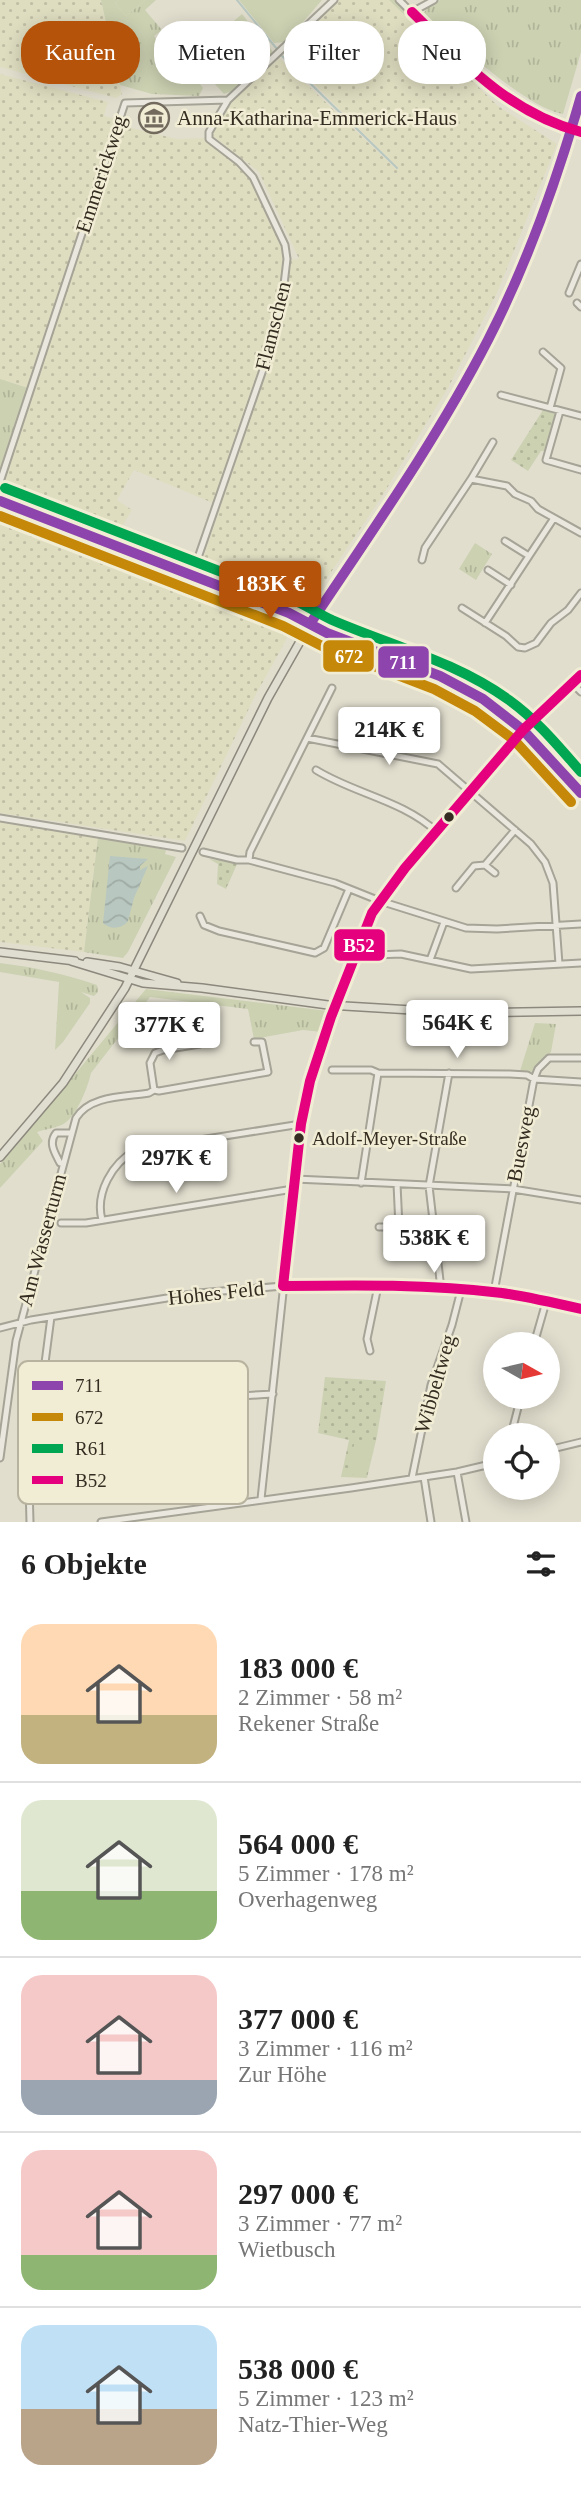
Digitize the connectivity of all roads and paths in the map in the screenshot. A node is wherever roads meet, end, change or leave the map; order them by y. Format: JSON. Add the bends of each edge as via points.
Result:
{"nodes":[{"id":1,"x":334,"y":0,"type":"edge"},
{"id":2,"x":399,"y":0,"type":"edge"},
{"id":3,"x":434,"y":0,"type":"edge"},
{"id":4,"x":412,"y":12,"type":"junction"},
{"id":5,"x":581,"y":96,"type":"edge"},
{"id":6,"x":228,"y":100,"type":"junction"},
{"id":7,"x":581,"y":132,"type":"edge"},
{"id":8,"x":581,"y":264,"type":"edge"},
{"id":9,"x":569,"y":293,"type":"dead end"},
{"id":10,"x":543,"y":352,"type":"dead end"},
{"id":11,"x":501,"y":395,"type":"dead end"},
{"id":12,"x":550,"y":408,"type":"junction"},
{"id":13,"x":560,"y":411,"type":"junction"},
{"id":14,"x":581,"y":416,"type":"edge"},
{"id":15,"x":493,"y":442,"type":"dead end"},
{"id":16,"x":581,"y":470,"type":"edge"},
{"id":17,"x":471,"y":479,"type":"junction"},
{"id":18,"x":0,"y":482,"type":"edge"},
{"id":19,"x":0,"y":501,"type":"edge"},
{"id":20,"x":554,"y":518,"type":"junction"},
{"id":21,"x":581,"y":533,"type":"edge"},
{"id":22,"x":505,"y":541,"type":"dead end"},
{"id":23,"x":529,"y":556,"type":"junction"},
{"id":24,"x":422,"y":560,"type":"dead end"},
{"id":25,"x":488,"y":570,"type":"dead end"},
{"id":26,"x":192,"y":575,"type":"junction"},
{"id":27,"x":511,"y":585,"type":"junction"},
{"id":28,"x":581,"y":593,"type":"edge"},
{"id":29,"x":462,"y":608,"type":"dead end"},
{"id":30,"x":485,"y":623,"type":"junction"},
{"id":31,"x":310,"y":624,"type":"junction"},
{"id":32,"x":581,"y":674,"type":"edge"},
{"id":33,"x":572,"y":683,"type":"junction"},
{"id":34,"x":331,"y":688,"type":"dead end"},
{"id":35,"x":581,"y":692,"type":"edge"},
{"id":36,"x":523,"y":730,"type":"junction"},
{"id":37,"x":307,"y":738,"type":"junction"},
{"id":38,"x":316,"y":770,"type":"dead end"},
{"id":39,"x":581,"y":772,"type":"edge"},
{"id":40,"x":571,"y":782,"type":"junction"},
{"id":41,"x":472,"y":793,"type":"junction"},
{"id":42,"x":581,"y":793,"type":"edge"},
{"id":43,"x":0,"y":818,"type":"edge"},
{"id":44,"x":515,"y":830,"type":"junction"},
{"id":45,"x":437,"y":832,"type":"junction"},
{"id":46,"x":182,"y":848,"type":"dead end"},
{"id":47,"x":203,"y":852,"type":"dead end"},
{"id":48,"x":249,"y":860,"type":"junction"},
{"id":49,"x":485,"y":865,"type":"junction"},
{"id":50,"x":495,"y":873,"type":"dead end"},
{"id":51,"x":456,"y":888,"type":"dead end"},
{"id":52,"x":349,"y":889,"type":"junction"},
{"id":53,"x":380,"y":901,"type":"junction"},
{"id":54,"x":200,"y":916,"type":"dead end"},
{"id":55,"x":444,"y":922,"type":"junction"},
{"id":56,"x":581,"y":924,"type":"edge"},
{"id":57,"x":557,"y":926,"type":"junction"},
{"id":58,"x":0,"y":951,"type":"edge"},
{"id":59,"x":375,"y":955,"type":"dead end"},
{"id":60,"x":430,"y":960,"type":"junction"},
{"id":61,"x":71,"y":961,"type":"junction"},
{"id":62,"x":581,"y":963,"type":"edge"},
{"id":63,"x":559,"y":964,"type":"junction"},
{"id":64,"x":135,"y":971,"type":"junction"},
{"id":65,"x":131,"y":979,"type":"junction"},
{"id":66,"x":202,"y":988,"type":"junction"},
{"id":67,"x":339,"y":996,"type":"tunnel mouth"},
{"id":68,"x":581,"y":1011,"type":"edge"},
{"id":69,"x":331,"y":1017,"type":"tunnel mouth"},
{"id":70,"x":254,"y":1042,"type":"dead end"},
{"id":71,"x":200,"y":1044,"type":"dead end"},
{"id":72,"x":581,"y":1058,"type":"edge"},
{"id":73,"x":332,"y":1070,"type":"dead end"},
{"id":74,"x":378,"y":1073,"type":"junction"},
{"id":75,"x":449,"y":1073,"type":"junction"},
{"id":76,"x":534,"y":1079,"type":"junction"},
{"id":77,"x":581,"y":1082,"type":"edge"},
{"id":78,"x":153,"y":1090,"type":"junction"},
{"id":79,"x":301,"y":1124,"type":"junction"},
{"id":80,"x":70,"y":1133,"type":"junction"},
{"id":81,"x":0,"y":1157,"type":"edge"},
{"id":82,"x":63,"y":1164,"type":"junction"},
{"id":83,"x":295,"y":1180,"type":"junction"},
{"id":84,"x":361,"y":1183,"type":"junction"},
{"id":85,"x":397,"y":1184,"type":"junction"},
{"id":86,"x":429,"y":1185,"type":"junction"},
{"id":87,"x":293,"y":1189,"type":"junction"},
{"id":88,"x":513,"y":1189,"type":"junction"},
{"id":89,"x":581,"y":1200,"type":"edge"},
{"id":90,"x":102,"y":1220,"type":"junction"},
{"id":91,"x":61,"y":1223,"type":"dead end"},
{"id":92,"x":379,"y":1227,"type":"dead end"},
{"id":93,"x":283,"y":1286,"type":"junction"},
{"id":94,"x":378,"y":1286,"type":"junction"},
{"id":95,"x":441,"y":1289,"type":"junction"},
{"id":96,"x":461,"y":1290,"type":"junction"},
{"id":97,"x":494,"y":1292,"type":"junction"},
{"id":98,"x":546,"y":1302,"type":"junction"},
{"id":99,"x":581,"y":1308,"type":"edge"},
{"id":100,"x":51,"y":1317,"type":"junction"},
{"id":101,"x":20,"y":1323,"type":"junction"},
{"id":102,"x":0,"y":1328,"type":"edge"},
{"id":103,"x":537,"y":1332,"type":"edge"},
{"id":104,"x":370,"y":1351,"type":"dead end"},
{"id":105,"x":45,"y":1361,"type":"edge"},
{"id":106,"x":273,"y":1394,"type":"junction"},
{"id":107,"x":248,"y":1395,"type":"edge"},
{"id":108,"x":581,"y":1442,"type":"edge"},
{"id":109,"x":560,"y":1447,"type":"edge"},
{"id":110,"x":0,"y":1458,"type":"edge"},
{"id":111,"x":483,"y":1466,"type":"edge"},
{"id":112,"x":457,"y":1472,"type":"junction"},
{"id":113,"x":424,"y":1477,"type":"junction"},
{"id":114,"x":412,"y":1478,"type":"junction"},
{"id":115,"x":261,"y":1499,"type":"junction"},
{"id":116,"x":248,"y":1501,"type":"edge"},
{"id":117,"x":30,"y":1504,"type":"edge"},
{"id":118,"x":226,"y":1504,"type":"edge"},
{"id":119,"x":30,"y":1522,"type":"edge"},
{"id":120,"x":101,"y":1522,"type":"edge"},
{"id":121,"x":431,"y":1522,"type":"edge"},
{"id":122,"x":466,"y":1522,"type":"edge"}],
"edges":[{"from":1,"to":6,"type":"street"},
{"from":2,"to":4,"type":"street"},
{"from":3,"to":4,"type":"street"},
{"from":4,"to":7,"type":"street","bridge":true,"via":[[501,95],[540,120]]},
{"from":5,"to":31,"type":"main road","via":[[535,236],[488,339],[426,447]]},
{"from":6,"to":18,"type":"street","name":"Emmerickweg","via":[[125,103]]},
{"from":6,"to":26,"type":"street","name":"Flamschen","via":[[209,139],[253,177],[285,245],[287,259],[275,335]]},
{"from":8,"to":9,"type":"street"},
{"from":10,"to":12,"type":"street","via":[[561,368]]},
{"from":11,"to":12,"type":"street"},
{"from":12,"to":13,"type":"street"},
{"from":13,"to":14,"type":"street"},
{"from":13,"to":16,"type":"street","via":[[546,460]]},
{"from":15,"to":17,"type":"street"},
{"from":17,"to":20,"type":"street","via":[[507,486]]},
{"from":17,"to":24,"type":"street","via":[[425,548]]},
{"from":19,"to":26,"type":"main road"},
{"from":20,"to":21,"type":"street"},
{"from":20,"to":23,"type":"street"},
{"from":22,"to":23,"type":"street"},
{"from":23,"to":27,"type":"street"},
{"from":25,"to":27,"type":"street"},
{"from":26,"to":31,"type":"main road"},
{"from":27,"to":30,"type":"street"},
{"from":28,"to":30,"type":"street","via":[[530,647],[518,647]]},
{"from":29,"to":30,"type":"street"},
{"from":31,"to":36,"type":"street","via":[[482,698]]},
{"from":31,"to":64,"type":"main road","via":[[225,781]]},
{"from":32,"to":33,"type":"street"},
{"from":33,"to":35,"type":"street"},
{"from":33,"to":36,"type":"street"},
{"from":34,"to":37,"type":"street"},
{"from":36,"to":40,"type":"street"},
{"from":36,"to":41,"type":"street"},
{"from":37,"to":41,"type":"street","via":[[438,764]]},
{"from":37,"to":48,"type":"street"},
{"from":38,"to":45,"type":"street","via":[[400,806]]},
{"from":39,"to":40,"type":"street"},
{"from":40,"to":42,"type":"street"},
{"from":41,"to":44,"type":"street"},
{"from":41,"to":45,"type":"street"},
{"from":43,"to":46,"type":"street"},
{"from":44,"to":49,"type":"street"},
{"from":44,"to":57,"type":"street","via":[[537,850],[551,874]]},
{"from":45,"to":53,"type":"street"},
{"from":47,"to":48,"type":"street"},
{"from":48,"to":52,"type":"street"},
{"from":49,"to":50,"type":"street"},
{"from":49,"to":51,"type":"street","via":[[474,866]]},
{"from":52,"to":53,"type":"street"},
{"from":52,"to":54,"type":"street","via":[[324,947],[315,953],[219,931],[204,925]]},
{"from":53,"to":55,"type":"street"},
{"from":53,"to":67,"type":"street"},
{"from":55,"to":57,"type":"street","via":[[477,928]]},
{"from":55,"to":60,"type":"street"},
{"from":56,"to":57,"type":"street"},
{"from":57,"to":63,"type":"street"},
{"from":58,"to":61,"type":"main road"},
{"from":59,"to":60,"type":"street"},
{"from":60,"to":63,"type":"street","via":[[471,969]]},
{"from":61,"to":64,"type":"main road"},
{"from":61,"to":65,"type":"main road"},
{"from":62,"to":63,"type":"street"},
{"from":64,"to":65,"type":"main road"},
{"from":64,"to":66,"type":"main road"},
{"from":65,"to":66,"type":"main road"},
{"from":65,"to":81,"type":"main road","via":[[62,1083]]},
{"from":66,"to":68,"type":"main road","via":[[391,1010]]},
{"from":69,"to":79,"type":"street"},
{"from":70,"to":78,"type":"street","via":[[262,1042],[268,1072]]},
{"from":71,"to":78,"type":"street","via":[[155,1053],[150,1063]]},
{"from":72,"to":76,"type":"street","via":[[549,1058]]},
{"from":73,"to":74,"type":"street"},
{"from":74,"to":75,"type":"street"},
{"from":74,"to":84,"type":"street"},
{"from":75,"to":76,"type":"street"},
{"from":75,"to":86,"type":"street"},
{"from":76,"to":77,"type":"street"},
{"from":76,"to":88,"type":"street","name":"Buesweg"},
{"from":78,"to":80,"type":"street","via":[[91,1103],[79,1113]]},
{"from":79,"to":83,"type":"street"},
{"from":79,"to":90,"type":"street","via":[[136,1150],[119,1162],[104,1188]]},
{"from":80,"to":82,"type":"street","name":"Am Wasserturm"},
{"from":80,"to":82,"type":"street","via":[[53,1137]]},
{"from":82,"to":101,"type":"street","name":"Am Wasserturm"},
{"from":83,"to":84,"type":"street"},
{"from":83,"to":87,"type":"street"},
{"from":84,"to":85,"type":"street"},
{"from":85,"to":86,"type":"street"},
{"from":85,"to":92,"type":"street","via":[[399,1227]]},
{"from":86,"to":88,"type":"street"},
{"from":86,"to":95,"type":"street"},
{"from":87,"to":90,"type":"street"},
{"from":87,"to":93,"type":"street"},
{"from":88,"to":89,"type":"street"},
{"from":88,"to":97,"type":"street","name":"Buesweg"},
{"from":90,"to":91,"type":"street"},
{"from":93,"to":94,"type":"street","name":"Hohes Feld"},
{"from":93,"to":100,"type":"street","name":"Hohes Feld","via":[[198,1293]]},
{"from":93,"to":106,"type":"street"},
{"from":94,"to":95,"type":"street","name":"Hohes Feld"},
{"from":94,"to":104,"type":"street","via":[[367,1339]]},
{"from":95,"to":96,"type":"street","name":"Hohes Feld"},
{"from":96,"to":97,"type":"street","name":"Hohes Feld"},
{"from":96,"to":114,"type":"street","name":"Wibbeltweg","via":[[431,1385]]},
{"from":97,"to":98,"type":"street","name":"Hohes Feld"},
{"from":98,"to":99,"type":"street","name":"Hohes Feld"},
{"from":98,"to":103,"type":"street"},
{"from":100,"to":101,"type":"street","name":"Hohes Feld"},
{"from":100,"to":105,"type":"street"},
{"from":101,"to":102,"type":"street","name":"Am Wasserturm"},
{"from":101,"to":110,"type":"street","name":"Am Wasserturm"},
{"from":106,"to":107,"type":"street"},
{"from":106,"to":115,"type":"street"},
{"from":108,"to":109,"type":"street"},
{"from":111,"to":112,"type":"street"},
{"from":112,"to":113,"type":"street"},
{"from":112,"to":122,"type":"street"},
{"from":113,"to":114,"type":"street"},
{"from":113,"to":121,"type":"street"},
{"from":114,"to":115,"type":"street"},
{"from":115,"to":116,"type":"street"},
{"from":117,"to":119,"type":"street"},
{"from":118,"to":120,"type":"street"}]}
